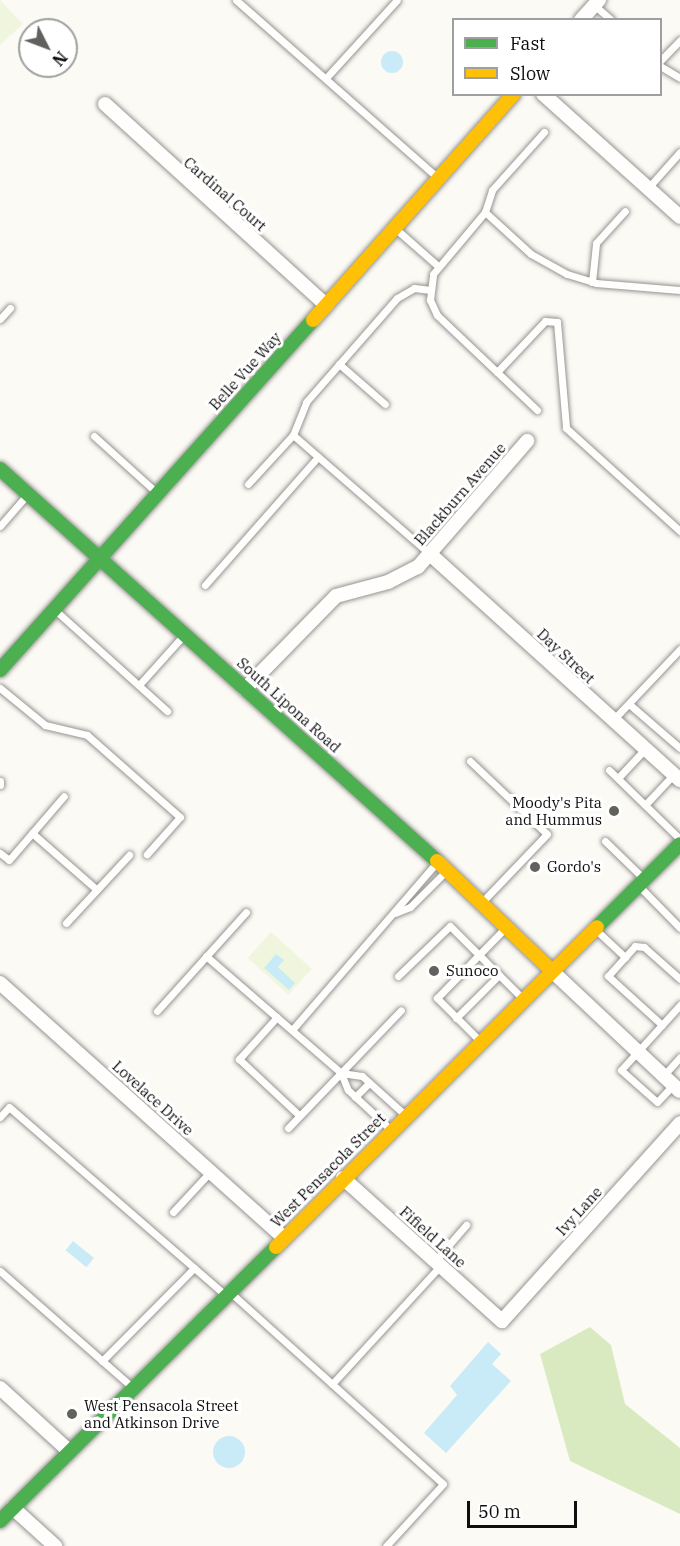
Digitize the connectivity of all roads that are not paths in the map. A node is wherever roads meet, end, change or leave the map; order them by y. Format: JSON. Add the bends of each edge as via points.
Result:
{"nodes":[{"id":1,"x":236,"y":0,"type":"edge"},
{"id":2,"x":397,"y":0,"type":"edge"},
{"id":3,"x":596,"y":3,"type":"edge"},
{"id":4,"x":583,"y":18,"type":"edge"},
{"id":5,"x":609,"y":18,"type":"edge"},
{"id":6,"x":680,"y":39,"type":"edge"},
{"id":7,"x":662,"y":59,"type":"edge"},
{"id":8,"x":662,"y":67,"type":"edge"},
{"id":9,"x":326,"y":78,"type":"junction"},
{"id":10,"x":680,"y":78,"type":"edge"},
{"id":11,"x":512,"y":96,"type":"edge"},
{"id":12,"x":545,"y":96,"type":"edge"},
{"id":13,"x":105,"y":104,"type":"dead end"},
{"id":14,"x":544,"y":132,"type":"dead end"},
{"id":15,"x":680,"y":152,"type":"edge"},
{"id":16,"x":439,"y":178,"type":"junction"},
{"id":17,"x":648,"y":188,"type":"junction"},
{"id":18,"x":625,"y":211,"type":"dead end"},
{"id":19,"x":485,"y":212,"type":"junction"},
{"id":20,"x":680,"y":216,"type":"edge"},
{"id":21,"x":395,"y":228,"type":"junction"},
{"id":22,"x":438,"y":266,"type":"junction"},
{"id":23,"x":592,"y":282,"type":"junction"},
{"id":24,"x":431,"y":290,"type":"junction"},
{"id":25,"x":680,"y":290,"type":"edge"},
{"id":26,"x":326,"y":305,"type":"junction"},
{"id":27,"x":10,"y":308,"type":"dead end"},
{"id":28,"x":0,"y":319,"type":"edge"},
{"id":29,"x":339,"y":364,"type":"junction"},
{"id":30,"x":497,"y":372,"type":"junction"},
{"id":31,"x":385,"y":404,"type":"dead end"},
{"id":32,"x":537,"y":410,"type":"dead end"},
{"id":33,"x":293,"y":435,"type":"junction"},
{"id":34,"x":94,"y":436,"type":"dead end"},
{"id":35,"x":527,"y":441,"type":"dead end"},
{"id":36,"x":318,"y":457,"type":"junction"},
{"id":37,"x":0,"y":469,"type":"edge"},
{"id":38,"x":248,"y":484,"type":"dead end"},
{"id":39,"x":28,"y":494,"type":"junction"},
{"id":40,"x":158,"y":494,"type":"junction"},
{"id":41,"x":0,"y":526,"type":"edge"},
{"id":42,"x":680,"y":531,"type":"edge"},
{"id":43,"x":431,"y":555,"type":"junction"},
{"id":44,"x":100,"y":558,"type":"junction"},
{"id":45,"x":205,"y":585,"type":"dead end"},
{"id":46,"x":54,"y":609,"type":"junction"},
{"id":47,"x":184,"y":634,"type":"junction"},
{"id":48,"x":680,"y":649,"type":"edge"},
{"id":49,"x":0,"y":670,"type":"edge"},
{"id":50,"x":138,"y":685,"type":"junction"},
{"id":51,"x":0,"y":688,"type":"edge"},
{"id":52,"x":245,"y":689,"type":"junction"},
{"id":53,"x":628,"y":704,"type":"junction"},
{"id":54,"x":167,"y":711,"type":"dead end"},
{"id":55,"x":612,"y":721,"type":"junction"},
{"id":56,"x":680,"y":748,"type":"edge"},
{"id":57,"x":645,"y":749,"type":"junction"},
{"id":58,"x":470,"y":761,"type":"dead end"},
{"id":59,"x":609,"y":770,"type":"dead end"},
{"id":60,"x":677,"y":777,"type":"edge"},
{"id":61,"x":618,"y":778,"type":"junction"},
{"id":62,"x":63,"y":796,"type":"dead end"},
{"id":63,"x":645,"y":805,"type":"junction"},
{"id":64,"x":32,"y":833,"type":"junction"},
{"id":65,"x":680,"y":838,"type":"edge"},
{"id":66,"x":605,"y":841,"type":"dead end"},
{"id":67,"x":680,"y":844,"type":"edge"},
{"id":68,"x":0,"y":853,"type":"edge"},
{"id":69,"x":147,"y":854,"type":"dead end"},
{"id":70,"x":129,"y":855,"type":"dead end"},
{"id":71,"x":442,"y":865,"type":"junction"},
{"id":72,"x":641,"y":882,"type":"junction"},
{"id":73,"x":412,"y":888,"type":"junction"},
{"id":74,"x":97,"y":890,"type":"junction"},
{"id":75,"x":421,"y":896,"type":"junction"},
{"id":76,"x":482,"y":902,"type":"junction"},
{"id":77,"x":246,"y":912,"type":"dead end"},
{"id":78,"x":395,"y":913,"type":"junction"},
{"id":79,"x":66,"y":923,"type":"dead end"},
{"id":80,"x":508,"y":926,"type":"junction"},
{"id":81,"x":594,"y":928,"type":"junction"},
{"id":82,"x":680,"y":928,"type":"edge"},
{"id":83,"x":479,"y":955,"type":"junction"},
{"id":84,"x":206,"y":956,"type":"junction"},
{"id":85,"x":625,"y":957,"type":"junction"},
{"id":86,"x":552,"y":971,"type":"junction"},
{"id":87,"x":499,"y":975,"type":"junction"},
{"id":88,"x":398,"y":976,"type":"dead end"},
{"id":89,"x":680,"y":980,"type":"edge"},
{"id":90,"x":0,"y":983,"type":"edge"},
{"id":91,"x":523,"y":999,"type":"junction"},
{"id":92,"x":680,"y":1005,"type":"edge"},
{"id":93,"x":401,"y":1010,"type":"dead end"},
{"id":94,"x":157,"y":1011,"type":"dead end"},
{"id":95,"x":277,"y":1017,"type":"junction"},
{"id":96,"x":456,"y":1018,"type":"junction"},
{"id":97,"x":662,"y":1025,"type":"junction"},
{"id":98,"x":292,"y":1030,"type":"junction"},
{"id":99,"x":480,"y":1041,"type":"junction"},
{"id":100,"x":637,"y":1053,"type":"junction"},
{"id":101,"x":680,"y":1057,"type":"edge"},
{"id":102,"x":341,"y":1073,"type":"junction"},
{"id":103,"x":369,"y":1083,"type":"junction"},
{"id":104,"x":672,"y":1084,"type":"edge"},
{"id":105,"x":355,"y":1097,"type":"junction"},
{"id":106,"x":300,"y":1116,"type":"junction"},
{"id":107,"x":406,"y":1116,"type":"junction"},
{"id":108,"x":0,"y":1117,"type":"edge"},
{"id":109,"x":680,"y":1123,"type":"edge"},
{"id":110,"x":288,"y":1128,"type":"dead end"},
{"id":111,"x":391,"y":1130,"type":"junction"},
{"id":112,"x":210,"y":1172,"type":"junction"},
{"id":113,"x":343,"y":1178,"type":"junction"},
{"id":114,"x":173,"y":1212,"type":"dead end"},
{"id":115,"x":466,"y":1225,"type":"dead end"},
{"id":116,"x":283,"y":1238,"type":"junction"},
{"id":117,"x":437,"y":1263,"type":"junction"},
{"id":118,"x":194,"y":1268,"type":"junction"},
{"id":119,"x":0,"y":1271,"type":"edge"},
{"id":120,"x":227,"y":1294,"type":"junction"},
{"id":121,"x":502,"y":1321,"type":"joint"},
{"id":122,"x":102,"y":1361,"type":"junction"},
{"id":123,"x":332,"y":1384,"type":"junction"},
{"id":124,"x":133,"y":1387,"type":"junction"},
{"id":125,"x":0,"y":1388,"type":"edge"},
{"id":126,"x":69,"y":1451,"type":"junction"},
{"id":127,"x":13,"y":1508,"type":"junction"},
{"id":128,"x":0,"y":1521,"type":"edge"},
{"id":129,"x":56,"y":1546,"type":"edge"},
{"id":130,"x":386,"y":1546,"type":"edge"}],
"edges":[{"from":1,"to":9,"type":"lane"},
{"from":2,"to":9,"type":"lane"},
{"from":3,"to":4,"type":"street"},
{"from":3,"to":5,"type":"lane"},
{"from":6,"to":7,"type":"lane"},
{"from":8,"to":10,"type":"lane"},
{"from":9,"to":16,"type":"lane"},
{"from":11,"to":16,"type":"street","name":"Belle Vue Way"},
{"from":12,"to":17,"type":"street"},
{"from":13,"to":26,"type":"street","name":"Cardinal Court"},
{"from":14,"to":19,"type":"lane","via":[[492,190]]},
{"from":15,"to":17,"type":"lane"},
{"from":16,"to":21,"type":"street","name":"Belle Vue Way"},
{"from":17,"to":20,"type":"street"},
{"from":18,"to":23,"type":"lane","via":[[597,243]]},
{"from":19,"to":22,"type":"lane"},
{"from":19,"to":23,"type":"lane","via":[[548,266]]},
{"from":21,"to":22,"type":"lane"},
{"from":21,"to":26,"type":"street","name":"Belle Vue Way"},
{"from":22,"to":24,"type":"lane"},
{"from":23,"to":25,"type":"lane"},
{"from":24,"to":29,"type":"lane","via":[[414,288],[397,298]]},
{"from":24,"to":30,"type":"lane","via":[[436,315]]},
{"from":26,"to":40,"type":"street","name":"Belle Vue Way"},
{"from":27,"to":28,"type":"lane"},
{"from":29,"to":31,"type":"lane"},
{"from":29,"to":33,"type":"lane","via":[[306,402]]},
{"from":30,"to":32,"type":"lane"},
{"from":30,"to":42,"type":"lane","via":[[545,321],[557,322],[566,428]]},
{"from":33,"to":36,"type":"lane"},
{"from":33,"to":38,"type":"lane"},
{"from":34,"to":40,"type":"lane"},
{"from":35,"to":43,"type":"street","name":"Blackburn Avenue"},
{"from":36,"to":43,"type":"lane"},
{"from":36,"to":45,"type":"lane"},
{"from":37,"to":39,"type":"street","name":"South Lipona Road"},
{"from":39,"to":41,"type":"lane"},
{"from":39,"to":44,"type":"street","name":"South Lipona Road"},
{"from":40,"to":44,"type":"street","name":"Belle Vue Way"},
{"from":43,"to":52,"type":"street","name":"Blackburn Avenue","via":[[407,574],[328,602]]},
{"from":43,"to":55,"type":"street","name":"Day Street"},
{"from":44,"to":46,"type":"street","name":"Belle Vue Way"},
{"from":44,"to":47,"type":"street","name":"South Lipona Road"},
{"from":46,"to":49,"type":"street","name":"Belle Vue Way"},
{"from":46,"to":50,"type":"lane"},
{"from":47,"to":50,"type":"lane"},
{"from":47,"to":52,"type":"street","name":"South Lipona Road"},
{"from":48,"to":53,"type":"lane"},
{"from":50,"to":54,"type":"lane"},
{"from":51,"to":69,"type":"lane","via":[[45,725],[87,735],[180,817]]},
{"from":52,"to":71,"type":"street","name":"South Lipona Road"},
{"from":53,"to":55,"type":"lane"},
{"from":53,"to":56,"type":"lane"},
{"from":55,"to":57,"type":"street","name":"Day Street"},
{"from":57,"to":60,"type":"street","name":"Day Street"},
{"from":57,"to":61,"type":"lane"},
{"from":58,"to":76,"type":"lane","via":[[547,834]]},
{"from":59,"to":61,"type":"lane"},
{"from":60,"to":63,"type":"lane"},
{"from":61,"to":63,"type":"lane"},
{"from":62,"to":64,"type":"lane"},
{"from":63,"to":65,"type":"lane"},
{"from":64,"to":68,"type":"lane","via":[[9,860]]},
{"from":64,"to":74,"type":"lane"},
{"from":66,"to":72,"type":"lane"},
{"from":67,"to":72,"type":"street","name":"West Pensacola Street"},
{"from":70,"to":74,"type":"lane"},
{"from":71,"to":73,"type":"lane"},
{"from":71,"to":75,"type":"lane"},
{"from":71,"to":76,"type":"street","name":"South Lipona Road"},
{"from":72,"to":81,"type":"street","name":"West Pensacola Street"},
{"from":72,"to":82,"type":"lane"},
{"from":73,"to":75,"type":"lane"},
{"from":73,"to":78,"type":"lane"},
{"from":74,"to":79,"type":"lane"},
{"from":75,"to":78,"type":"lane"},
{"from":76,"to":80,"type":"street","name":"South Lipona Road"},
{"from":77,"to":84,"type":"lane"},
{"from":78,"to":98,"type":"lane"},
{"from":80,"to":83,"type":"lane"},
{"from":80,"to":86,"type":"street","name":"South Lipona Road"},
{"from":81,"to":85,"type":"lane"},
{"from":81,"to":86,"type":"street","name":"West Pensacola Street"},
{"from":83,"to":87,"type":"lane"},
{"from":83,"to":88,"type":"lane","via":[[450,926]]},
{"from":83,"to":96,"type":"lane","via":[[437,998]]},
{"from":84,"to":94,"type":"lane"},
{"from":84,"to":95,"type":"lane"},
{"from":85,"to":89,"type":"lane","via":[[635,946],[644,947]]},
{"from":85,"to":97,"type":"lane","via":[[608,976]]},
{"from":86,"to":91,"type":"street","name":"West Pensacola Street"},
{"from":86,"to":100,"type":"street"},
{"from":87,"to":91,"type":"lane"},
{"from":87,"to":96,"type":"lane"},
{"from":90,"to":112,"type":"street","name":"Lovelace Drive"},
{"from":91,"to":99,"type":"street","name":"West Pensacola Street"},
{"from":92,"to":97,"type":"lane"},
{"from":93,"to":102,"type":"lane"},
{"from":95,"to":98,"type":"lane"},
{"from":95,"to":106,"type":"lane","via":[[238,1059]]},
{"from":96,"to":99,"type":"lane"},
{"from":97,"to":100,"type":"lane"},
{"from":98,"to":102,"type":"lane"},
{"from":99,"to":107,"type":"street","name":"West Pensacola Street"},
{"from":100,"to":104,"type":"street"},
{"from":100,"to":104,"type":"lane","via":[[621,1070],[628,1077],[657,1102]]},
{"from":101,"to":104,"type":"lane"},
{"from":102,"to":103,"type":"lane"},
{"from":102,"to":105,"type":"lane"},
{"from":102,"to":106,"type":"lane"},
{"from":103,"to":105,"type":"lane"},
{"from":103,"to":107,"type":"lane"},
{"from":105,"to":111,"type":"lane"},
{"from":106,"to":110,"type":"lane"},
{"from":107,"to":111,"type":"street","name":"West Pensacola Street"},
{"from":108,"to":118,"type":"lane","via":[[9,1107]]},
{"from":109,"to":121,"type":"street","name":"Ivy Lane"},
{"from":111,"to":113,"type":"street","name":"West Pensacola Street"},
{"from":112,"to":114,"type":"lane"},
{"from":112,"to":116,"type":"street","name":"Lovelace Drive"},
{"from":113,"to":116,"type":"street","name":"West Pensacola Street"},
{"from":113,"to":117,"type":"street","name":"Fifield Lane"},
{"from":115,"to":117,"type":"lane"},
{"from":116,"to":120,"type":"street","name":"West Pensacola Street"},
{"from":117,"to":121,"type":"street","name":"Fifield Lane"},
{"from":117,"to":123,"type":"lane"},
{"from":118,"to":120,"type":"lane"},
{"from":118,"to":122,"type":"lane"},
{"from":119,"to":122,"type":"lane"},
{"from":120,"to":123,"type":"lane"},
{"from":120,"to":124,"type":"street","name":"West Pensacola Street"},
{"from":122,"to":124,"type":"lane"},
{"from":123,"to":130,"type":"lane","via":[[443,1484]]},
{"from":124,"to":126,"type":"street","name":"West Pensacola Street"},
{"from":125,"to":126,"type":"street"},
{"from":126,"to":127,"type":"street","name":"West Pensacola Street"},
{"from":127,"to":128,"type":"street","name":"West Pensacola Street"},
{"from":127,"to":129,"type":"street"}]}
